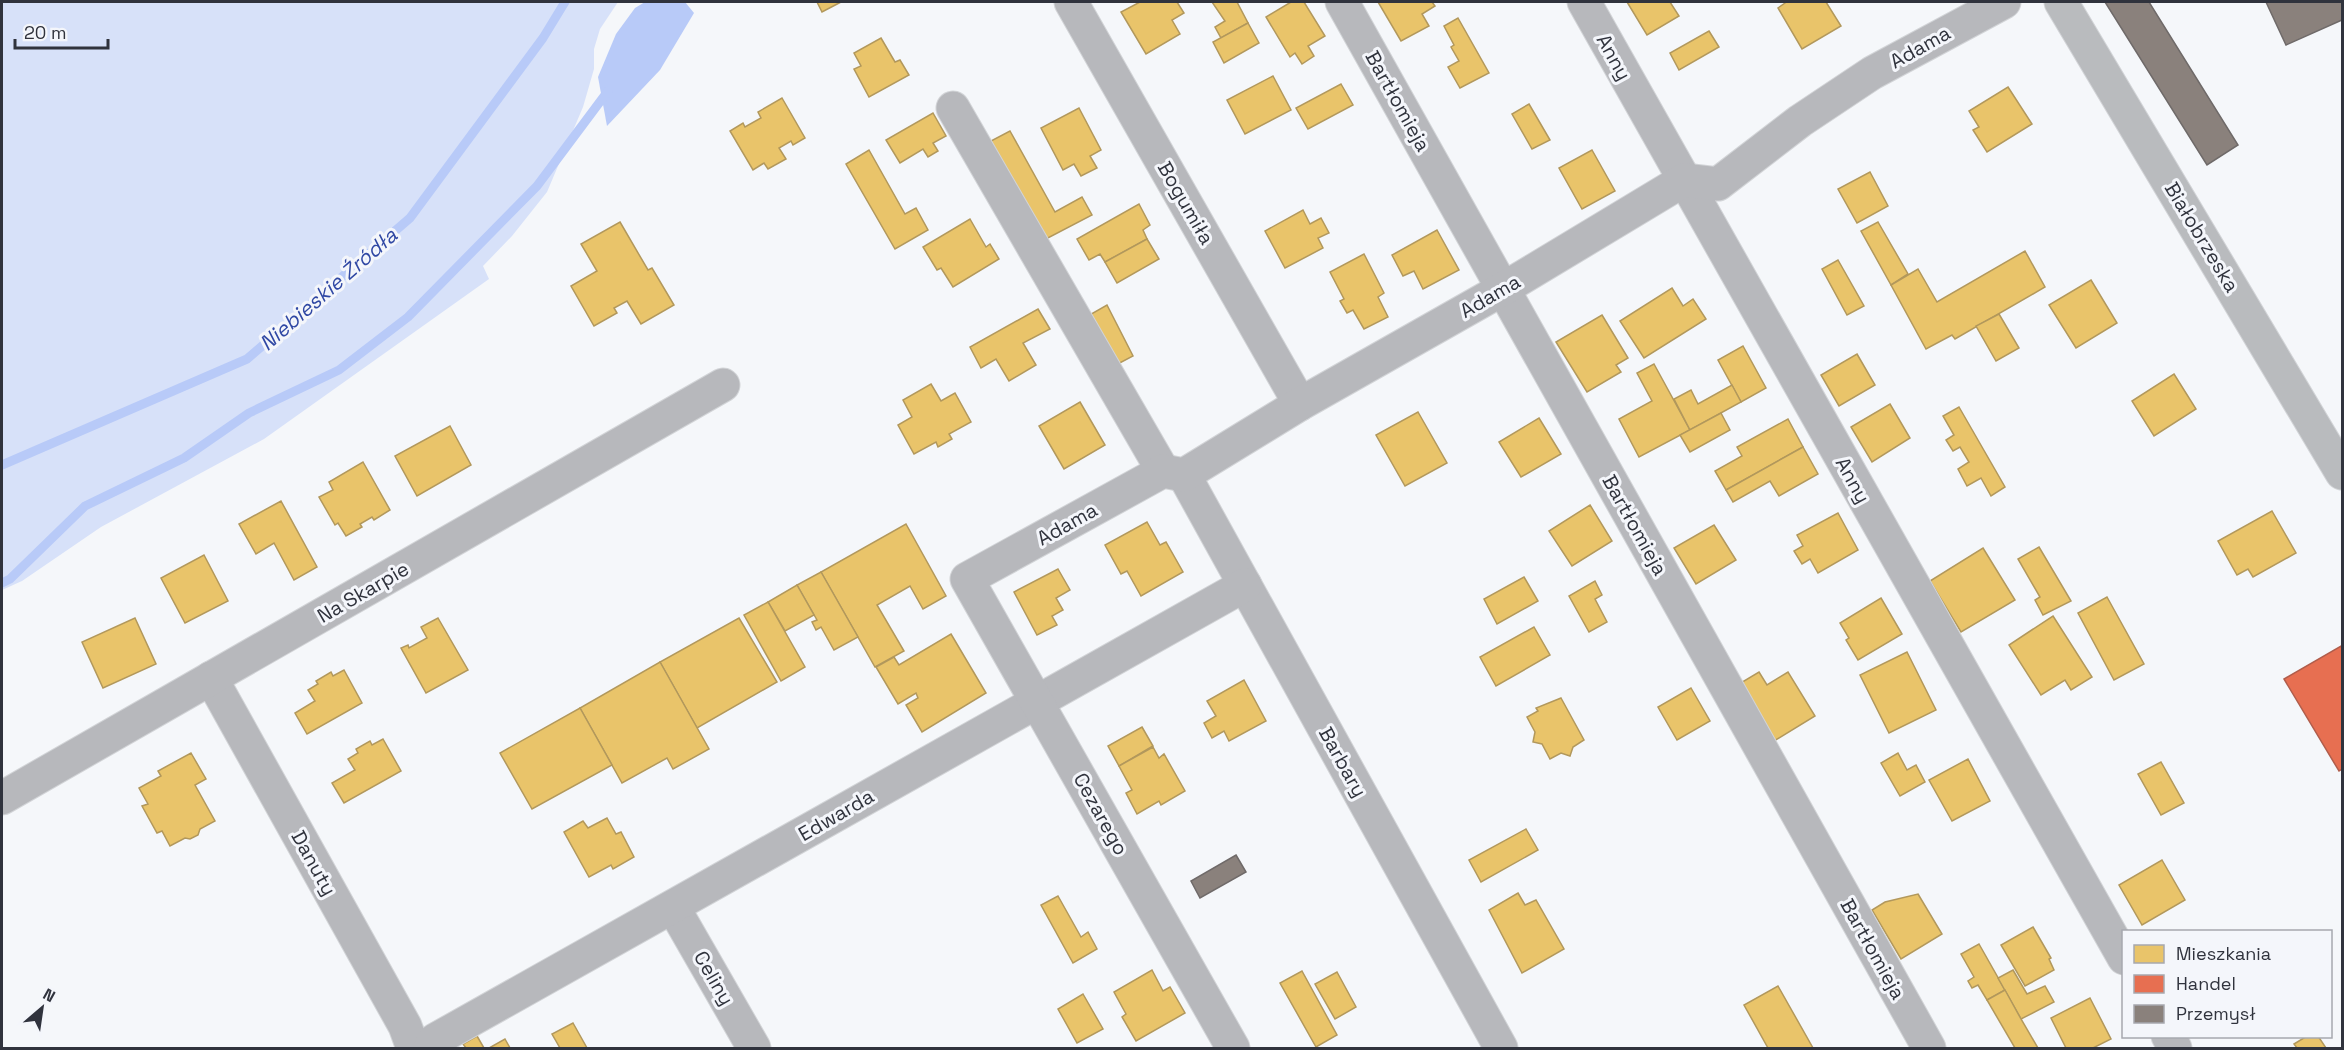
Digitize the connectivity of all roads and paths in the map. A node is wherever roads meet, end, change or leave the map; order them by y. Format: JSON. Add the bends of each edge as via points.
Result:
{"nodes":[{"id":1,"x":1071,"y":2,"type":"edge"},
{"id":2,"x":1342,"y":2,"type":"edge"},
{"id":3,"x":1584,"y":2,"type":"edge"},
{"id":4,"x":2004,"y":2,"type":"edge"},
{"id":5,"x":2061,"y":2,"type":"edge"},
{"id":6,"x":953,"y":108,"type":"dead end"},
{"id":7,"x":1683,"y":180,"type":"junction"},
{"id":8,"x":1503,"y":289,"type":"junction"},
{"id":9,"x":723,"y":385,"type":"dead end"},
{"id":10,"x":1300,"y":404,"type":"junction"},
{"id":11,"x":2341,"y":467,"type":"edge"},
{"id":12,"x":1173,"y":473,"type":"junction"},
{"id":13,"x":967,"y":579,"type":"joint"},
{"id":14,"x":1245,"y":585,"type":"junction"},
{"id":15,"x":211,"y":678,"type":"junction"},
{"id":16,"x":1037,"y":701,"type":"junction"},
{"id":17,"x":2,"y":798,"type":"edge"},
{"id":18,"x":673,"y":907,"type":"junction"},
{"id":19,"x":2122,"y":954,"type":"edge"},
{"id":20,"x":413,"y":1048,"type":"edge"},
{"id":21,"x":430,"y":1048,"type":"edge"},
{"id":22,"x":754,"y":1048,"type":"edge"},
{"id":23,"x":1233,"y":1048,"type":"edge"},
{"id":24,"x":1502,"y":1048,"type":"edge"},
{"id":25,"x":1929,"y":1048,"type":"edge"}],
"edges":[{"from":1,"to":10,"type":"street","name":"Bogumiła"},
{"from":2,"to":8,"type":"street","name":"Bartłomieja"},
{"from":3,"to":7,"type":"street","name":"Anny"},
{"from":4,"to":7,"type":"street","name":"Adama","via":[[1872,73],[1800,121],[1718,184]]},
{"from":5,"to":11,"type":"main road","name":"Białobrzeska"},
{"from":6,"to":12,"type":"street","name":"Barbary"},
{"from":7,"to":8,"type":"street","name":"Adama"},
{"from":7,"to":19,"type":"street","name":"Anny"},
{"from":8,"to":10,"type":"street","name":"Adama"},
{"from":8,"to":25,"type":"street","name":"Bartłomieja"},
{"from":9,"to":15,"type":"street","name":"Na Skarpie"},
{"from":10,"to":12,"type":"street","name":"Adama"},
{"from":12,"to":13,"type":"street","name":"Adama"},
{"from":12,"to":14,"type":"street","name":"Barbary"},
{"from":13,"to":16,"type":"street","name":"Cezarego"},
{"from":14,"to":16,"type":"street","name":"Edwarda"},
{"from":14,"to":24,"type":"street","name":"Barbary"},
{"from":15,"to":17,"type":"street","name":"Na Skarpie"},
{"from":15,"to":20,"type":"street","name":"Danuty","via":[[405,1026]]},
{"from":16,"to":18,"type":"street","name":"Edwarda"},
{"from":16,"to":23,"type":"street","name":"Cezarego"},
{"from":18,"to":21,"type":"street","name":"Edwarda","via":[[435,1040]]},
{"from":18,"to":22,"type":"street","name":"Celiny"}]}
